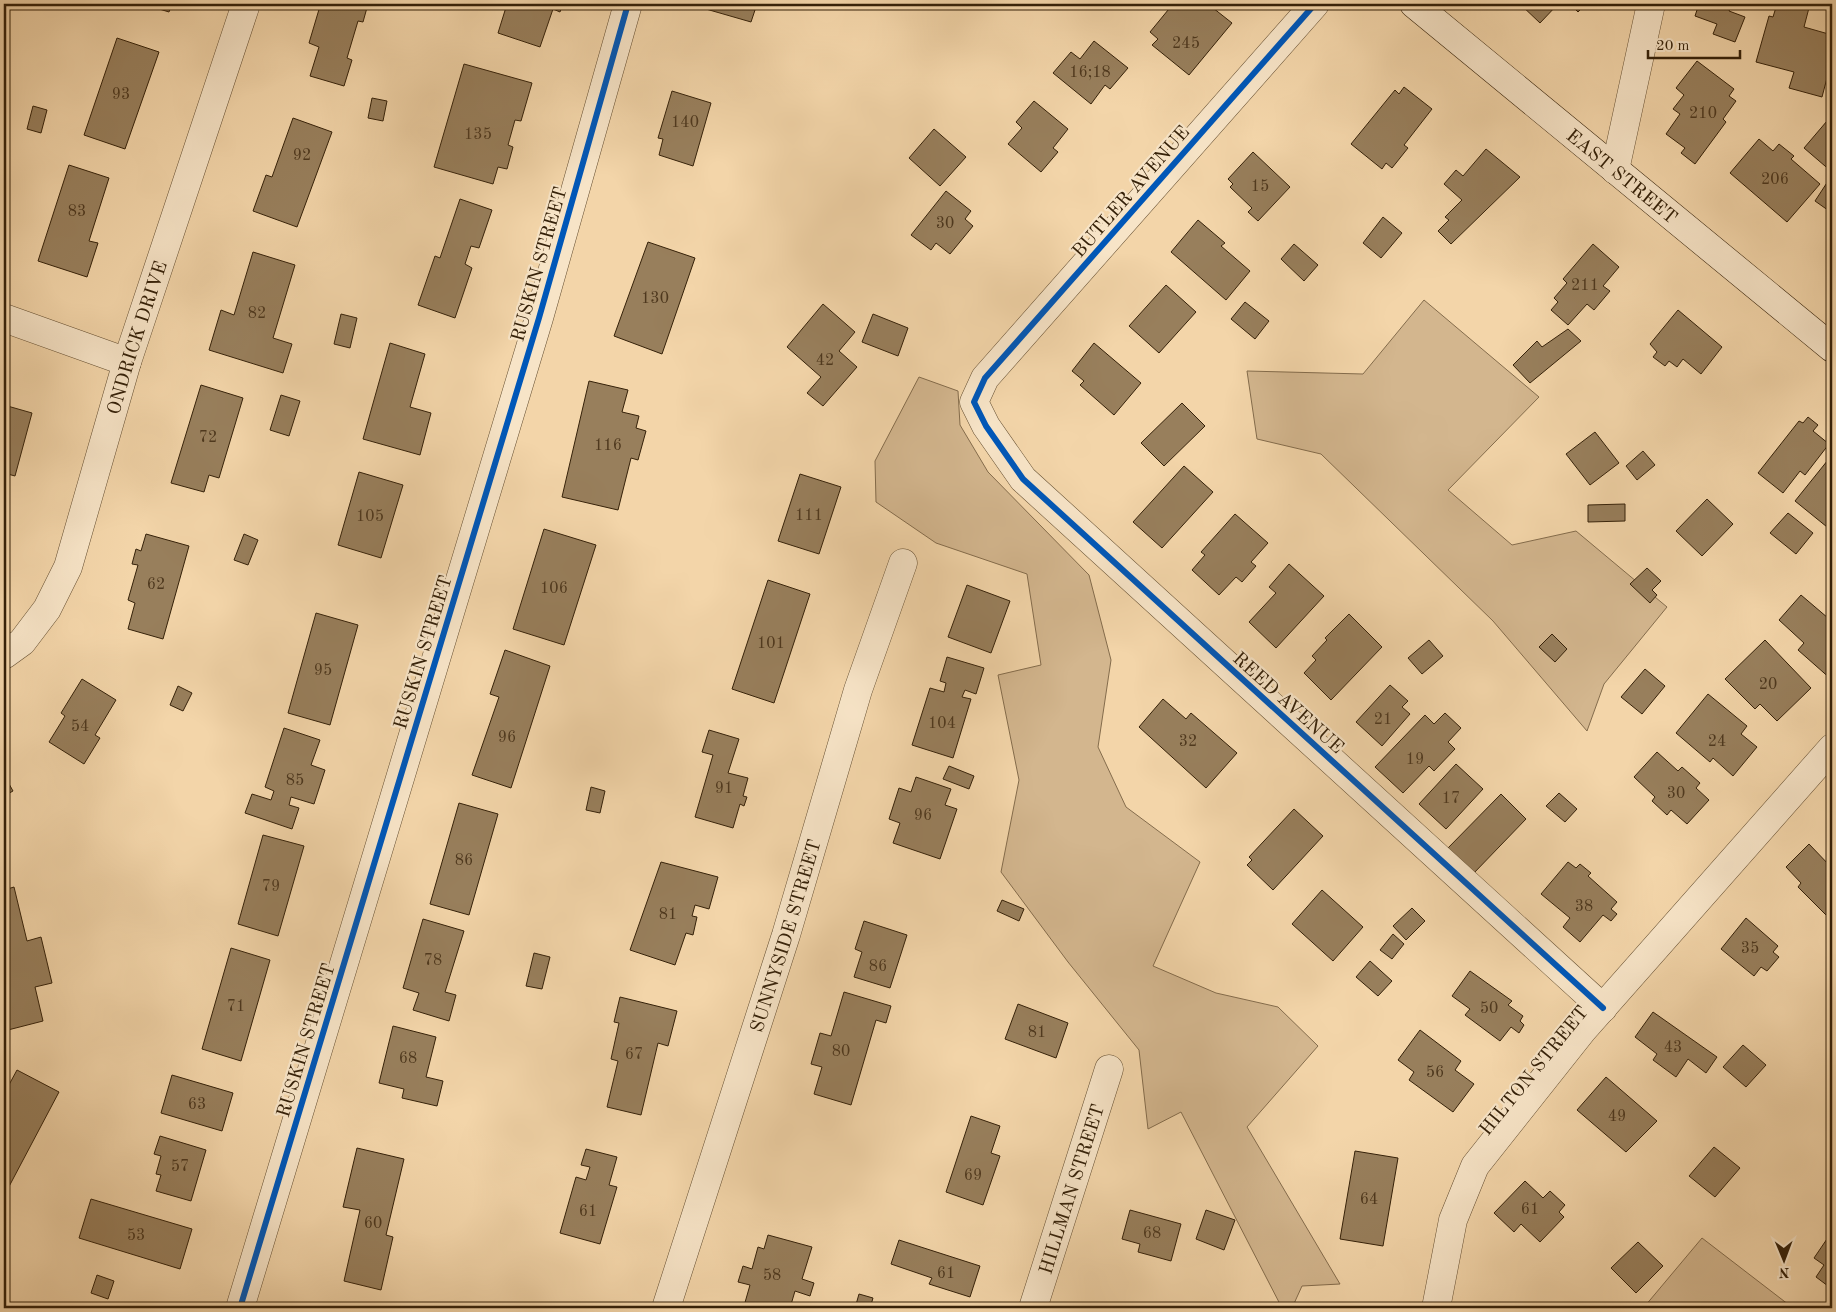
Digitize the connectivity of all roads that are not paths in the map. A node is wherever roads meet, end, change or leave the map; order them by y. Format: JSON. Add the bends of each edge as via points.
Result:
{"nodes":[{"id":1,"x":246,"y":4,"type":"edge"},
{"id":2,"x":628,"y":4,"type":"edge"},
{"id":3,"x":1316,"y":4,"type":"edge"},
{"id":4,"x":1414,"y":4,"type":"edge"},
{"id":5,"x":1652,"y":4,"type":"edge"},
{"id":6,"x":1616,"y":170,"type":"junction"},
{"id":7,"x":4,"y":318,"type":"edge"},
{"id":8,"x":1832,"y":348,"type":"edge"},
{"id":9,"x":127,"y":362,"type":"junction"},
{"id":10,"x":974,"y":402,"type":"joint"},
{"id":11,"x":903,"y":563,"type":"dead end"},
{"id":12,"x":4,"y":655,"type":"edge"},
{"id":13,"x":1832,"y":748,"type":"edge"},
{"id":14,"x":1603,"y":1008,"type":"junction"},
{"id":15,"x":1109,"y":1069,"type":"dead end"},
{"id":16,"x":240,"y":1308,"type":"edge"},
{"id":17,"x":666,"y":1308,"type":"edge"},
{"id":18,"x":1033,"y":1308,"type":"edge"},
{"id":19,"x":1436,"y":1308,"type":"edge"}],
"edges":[{"from":1,"to":9,"type":"street","name":"ONDRICK DRIVE"},
{"from":2,"to":16,"type":"street","name":"RUSKIN STREET","via":[[539,318]]},
{"from":3,"to":10,"type":"street","name":"BUTLER AVENUE","via":[[985,378]]},
{"from":4,"to":6,"type":"street","name":"EAST STREET"},
{"from":5,"to":6,"type":"street"},
{"from":6,"to":8,"type":"street","name":"EAST STREET"},
{"from":7,"to":9,"type":"street"},
{"from":9,"to":12,"type":"street","name":"ONDRICK DRIVE","via":[[68,567],[47,609],[22,642]]},
{"from":10,"to":14,"type":"street","name":"REED AVENUE","via":[[986,426],[1023,479]]},
{"from":11,"to":17,"type":"street","name":"SUNNYSIDE STREET","via":[[858,690],[786,935]]},
{"from":13,"to":14,"type":"street","name":"HILTON STREET"},
{"from":14,"to":19,"type":"street","name":"HILTON STREET","via":[[1475,1166],[1453,1220]]},
{"from":15,"to":18,"type":"street","name":"HILLMAN STREET"}]}
